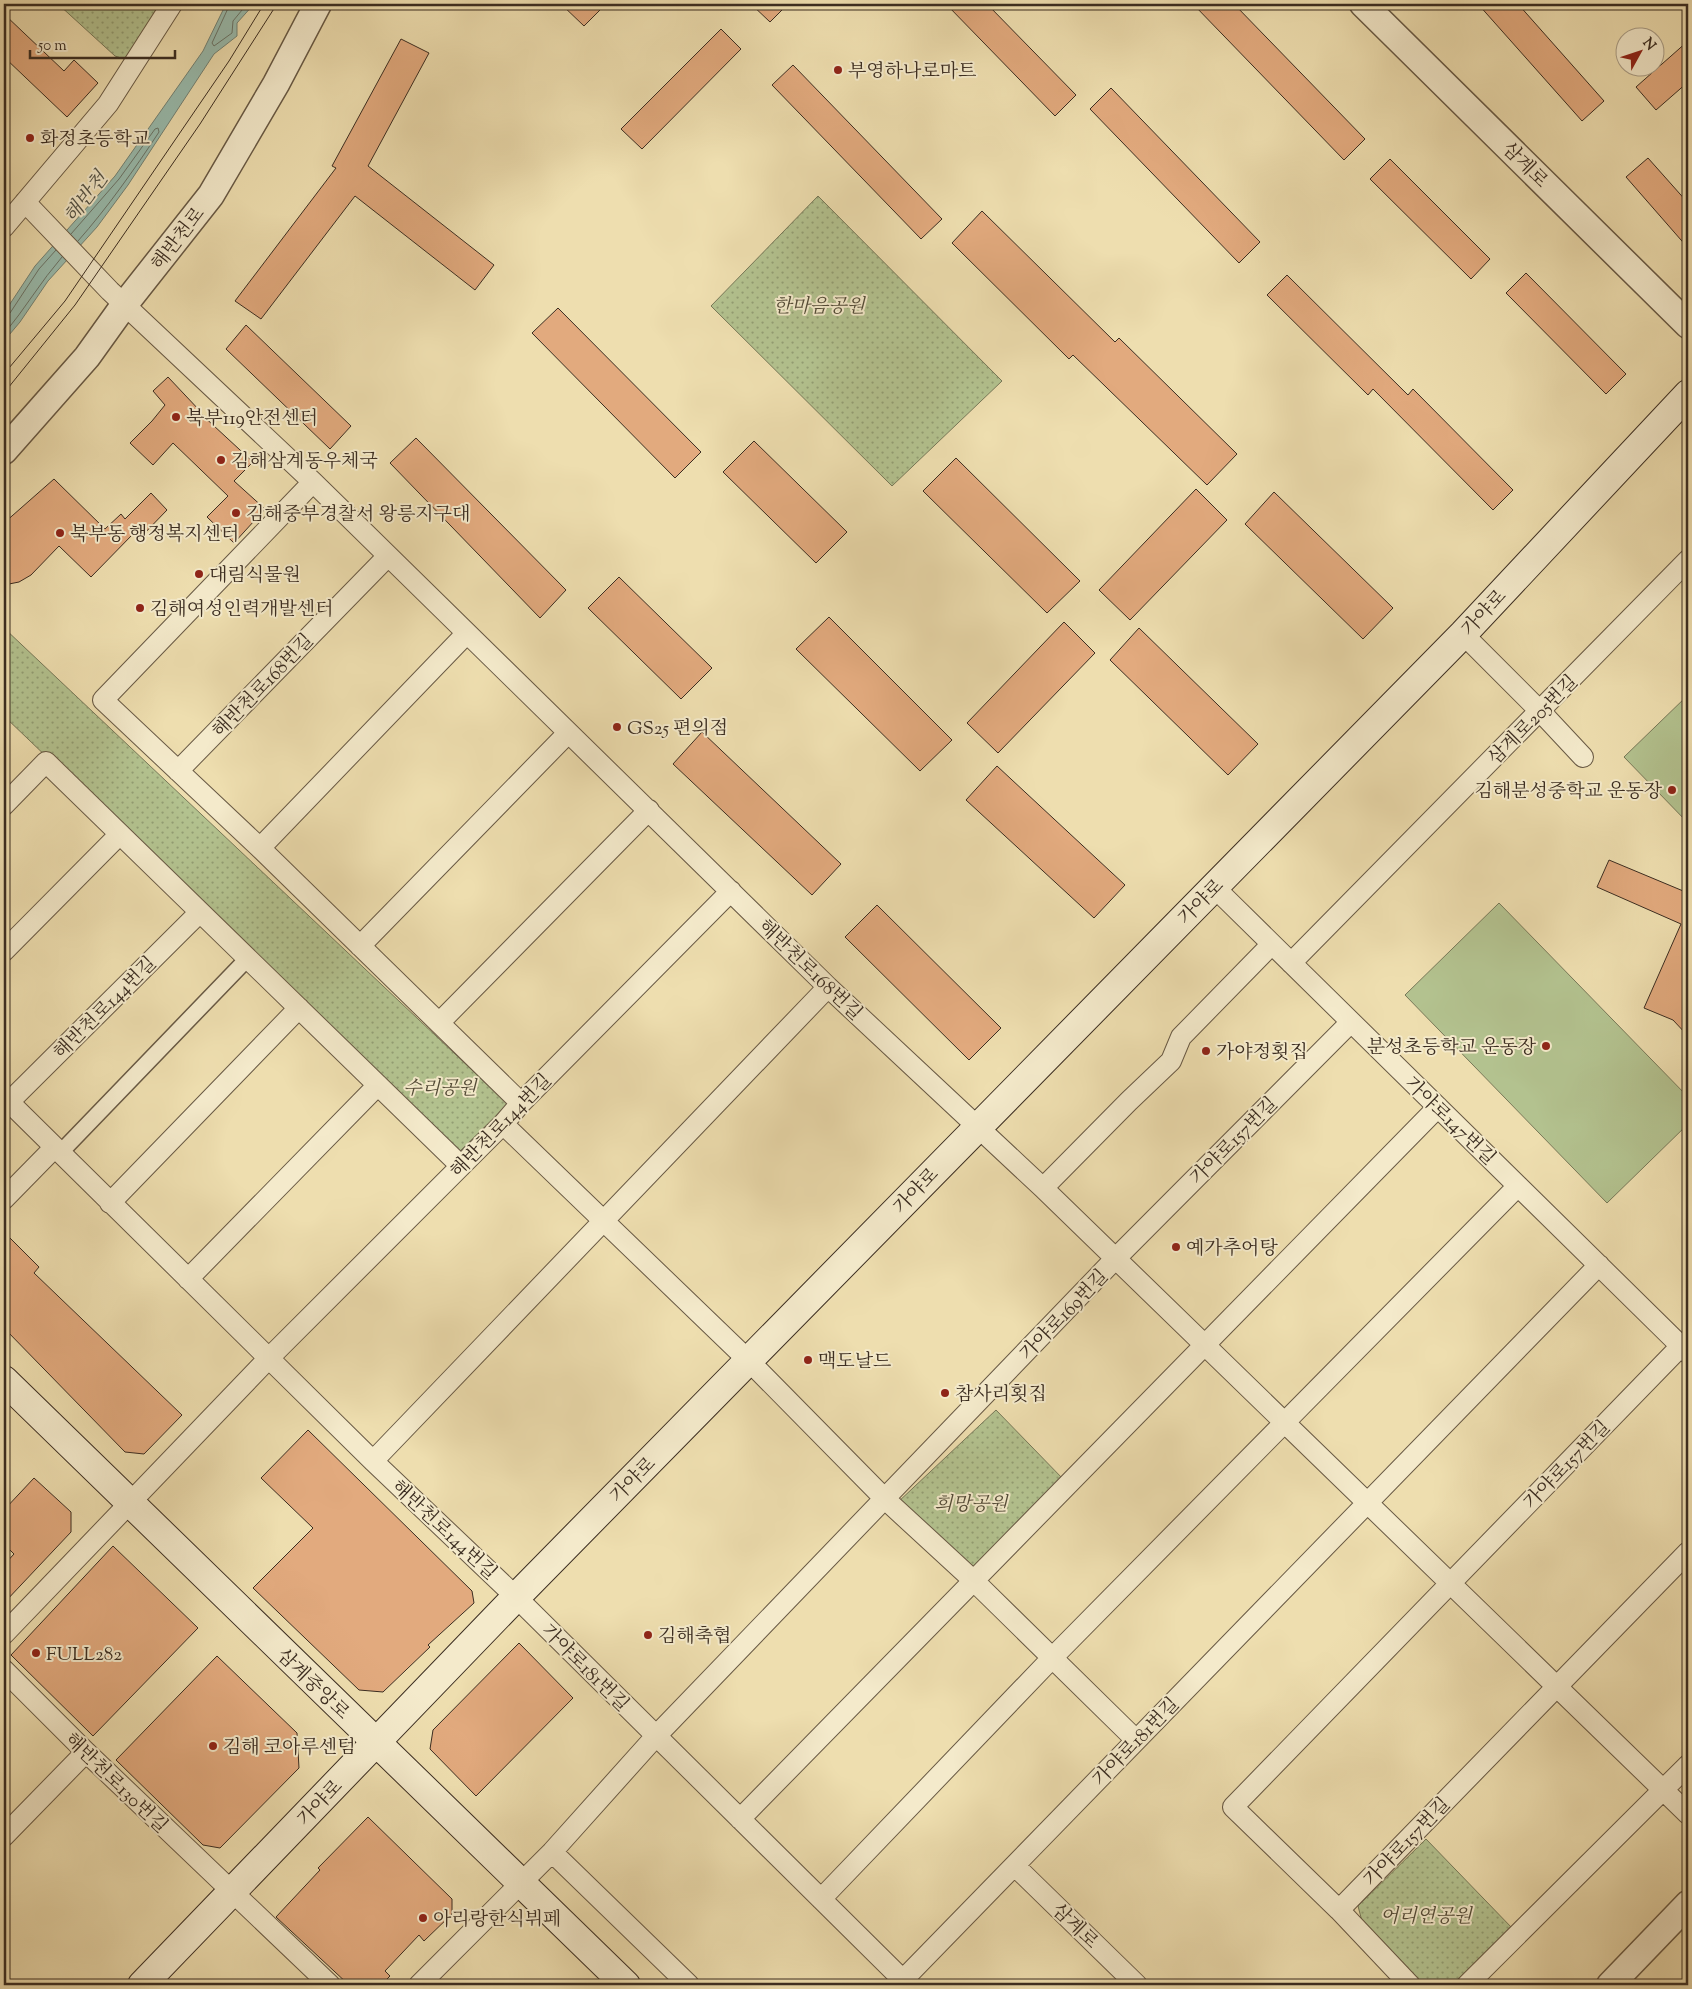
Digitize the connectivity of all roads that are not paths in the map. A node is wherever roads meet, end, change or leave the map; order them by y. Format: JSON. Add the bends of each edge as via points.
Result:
{"nodes":[{"id":1,"x":172,"y":4,"type":"edge"},
{"id":2,"x":318,"y":4,"type":"edge"},
{"id":3,"x":1363,"y":4,"type":"edge"},
{"id":4,"x":25,"y":202,"type":"junction"},
{"id":5,"x":4,"y":227,"type":"edge"},
{"id":6,"x":117,"y":298,"type":"junction"},
{"id":7,"x":1688,"y":325,"type":"edge"},
{"id":8,"x":1688,"y":394,"type":"edge"},
{"id":9,"x":4,"y":451,"type":"edge"},
{"id":10,"x":313,"y":482,"type":"junction"},
{"id":11,"x":388,"y":556,"type":"junction"},
{"id":12,"x":1688,"y":560,"type":"edge"},
{"id":13,"x":467,"y":633,"type":"junction"},
{"id":14,"x":1463,"y":634,"type":"junction"},
{"id":15,"x":1540,"y":712,"type":"junction"},
{"id":16,"x":568,"y":733,"type":"junction"},
{"id":17,"x":1583,"y":757,"type":"dead end"},
{"id":18,"x":178,"y":771,"type":"junction"},
{"id":19,"x":4,"y":805,"type":"edge"},
{"id":20,"x":648,"y":810,"type":"junction"},
{"id":21,"x":120,"y":834,"type":"junction"},
{"id":22,"x":260,"y":848,"type":"junction"},
{"id":23,"x":1214,"y":887,"type":"junction"},
{"id":24,"x":730,"y":891,"type":"junction"},
{"id":25,"x":200,"y":912,"type":"junction"},
{"id":26,"x":1272,"y":944,"type":"junction"},
{"id":27,"x":360,"y":946,"type":"junction"},
{"id":28,"x":4,"y":951,"type":"edge"},
{"id":29,"x":248,"y":958,"type":"junction"},
{"id":30,"x":1291,"y":963,"type":"junction"},
{"id":31,"x":828,"y":987,"type":"junction"},
{"id":32,"x":299,"y":1008,"type":"junction"},
{"id":33,"x":1351,"y":1022,"type":"junction"},
{"id":34,"x":439,"y":1023,"type":"junction"},
{"id":35,"x":378,"y":1085,"type":"junction"},
{"id":36,"x":6,"y":1100,"type":"edge"},
{"id":37,"x":521,"y":1103,"type":"junction"},
{"id":38,"x":1438,"y":1107,"type":"junction"},
{"id":39,"x":503,"y":1124,"type":"junction"},
{"id":40,"x":978,"y":1126,"type":"junction"},
{"id":41,"x":57,"y":1150,"type":"junction"},
{"id":42,"x":461,"y":1166,"type":"junction"},
{"id":43,"x":1518,"y":1186,"type":"junction"},
{"id":44,"x":1042,"y":1188,"type":"junction"},
{"id":45,"x":4,"y":1199,"type":"edge"},
{"id":46,"x":110,"y":1203,"type":"junction"},
{"id":47,"x":603,"y":1221,"type":"junction"},
{"id":48,"x":1115,"y":1259,"type":"junction"},
{"id":49,"x":1599,"y":1265,"type":"junction"},
{"id":50,"x":188,"y":1279,"type":"junction"},
{"id":51,"x":1205,"y":1345,"type":"junction"},
{"id":52,"x":1685,"y":1349,"type":"edge"},
{"id":53,"x":268,"y":1359,"type":"junction"},
{"id":54,"x":749,"y":1361,"type":"junction"},
{"id":55,"x":4,"y":1380,"type":"edge"},
{"id":56,"x":1284,"y":1422,"type":"junction"},
{"id":57,"x":373,"y":1461,"type":"junction"},
{"id":58,"x":885,"y":1499,"type":"junction"},
{"id":59,"x":1367,"y":1502,"type":"junction"},
{"id":60,"x":129,"y":1504,"type":"junction"},
{"id":61,"x":1688,"y":1552,"type":"edge"},
{"id":62,"x":974,"y":1581,"type":"junction"},
{"id":63,"x":1450,"y":1582,"type":"junction"},
{"id":64,"x":516,"y":1597,"type":"junction"},
{"id":65,"x":4,"y":1634,"type":"edge"},
{"id":66,"x":1053,"y":1657,"type":"junction"},
{"id":67,"x":4,"y":1670,"type":"edge"},
{"id":68,"x":1557,"y":1686,"type":"junction"},
{"id":69,"x":656,"y":1736,"type":"junction"},
{"id":70,"x":1136,"y":1740,"type":"junction"},
{"id":71,"x":376,"y":1743,"type":"junction"},
{"id":72,"x":86,"y":1752,"type":"junction"},
{"id":73,"x":1688,"y":1765,"type":"edge"},
{"id":74,"x":1664,"y":1790,"type":"junction"},
{"id":75,"x":1688,"y":1814,"type":"edge"},
{"id":76,"x":740,"y":1820,"type":"junction"},
{"id":77,"x":4,"y":1836,"type":"edge"},
{"id":78,"x":552,"y":1852,"type":"junction"},
{"id":79,"x":1015,"y":1866,"type":"junction"},
{"id":80,"x":520,"y":1883,"type":"junction"},
{"id":81,"x":232,"y":1893,"type":"junction"},
{"id":82,"x":822,"y":1899,"type":"junction"},
{"id":83,"x":1688,"y":1904,"type":"edge"},
{"id":84,"x":1339,"y":1910,"type":"junction"},
{"id":85,"x":903,"y":1984,"type":"edge"},
{"id":86,"x":142,"y":1985,"type":"edge"},
{"id":87,"x":330,"y":1985,"type":"edge"},
{"id":88,"x":419,"y":1985,"type":"edge"},
{"id":89,"x":626,"y":1985,"type":"edge"},
{"id":90,"x":689,"y":1985,"type":"edge"},
{"id":91,"x":1138,"y":1985,"type":"edge"},
{"id":92,"x":1410,"y":1985,"type":"edge"},
{"id":93,"x":1467,"y":1985,"type":"edge"},
{"id":94,"x":1610,"y":1985,"type":"edge"}],
"edges":[{"from":1,"to":4,"type":"street","via":[[108,104]]},
{"from":2,"to":6,"type":"street","name":"해반천로","via":[[211,195]]},
{"from":3,"to":7,"type":"street","name":"삼계로"},
{"from":4,"to":5,"type":"street"},
{"from":4,"to":6,"type":"street","name":"해반천로168번길"},
{"from":6,"to":9,"type":"street","name":"해반천로","via":[[87,357]]},
{"from":6,"to":10,"type":"street","name":"해반천로168번길"},
{"from":8,"to":14,"type":"main road","name":"가야로"},
{"from":10,"to":11,"type":"street","name":"해반천로168번길"},
{"from":10,"to":18,"type":"street","via":[[103,700]]},
{"from":11,"to":13,"type":"street","name":"해반천로168번길"},
{"from":11,"to":18,"type":"street","name":"해반천로168번길"},
{"from":12,"to":15,"type":"street","name":"삼계로205번길"},
{"from":13,"to":16,"type":"street","name":"해반천로168번길"},
{"from":13,"to":22,"type":"street"},
{"from":14,"to":15,"type":"street"},
{"from":14,"to":23,"type":"main road","name":"가야로"},
{"from":15,"to":17,"type":"street"},
{"from":15,"to":30,"type":"street","name":"삼계로205번길"},
{"from":16,"to":20,"type":"street","name":"해반천로168번길"},
{"from":16,"to":27,"type":"street"},
{"from":18,"to":22,"type":"street"},
{"from":19,"to":21,"type":"street","via":[[46,762]]},
{"from":20,"to":24,"type":"street","name":"해반천로168번길"},
{"from":20,"to":34,"type":"street"},
{"from":21,"to":25,"type":"street"},
{"from":21,"to":28,"type":"street"},
{"from":22,"to":27,"type":"street"},
{"from":23,"to":26,"type":"street","name":"가야로147번길"},
{"from":23,"to":40,"type":"main road","name":"가야로"},
{"from":24,"to":31,"type":"street","name":"해반천로168번길"},
{"from":24,"to":37,"type":"street","name":"해반천로144번길"},
{"from":25,"to":29,"type":"street"},
{"from":25,"to":36,"type":"street","name":"해반천로144번길"},
{"from":26,"to":30,"type":"street","name":"가야로147번길"},
{"from":26,"to":44,"type":"street","via":[[1181,1037],[1171,1061]]},
{"from":27,"to":34,"type":"street"},
{"from":29,"to":32,"type":"street"},
{"from":29,"to":41,"type":"street"},
{"from":30,"to":33,"type":"street","name":"가야로147번길"},
{"from":31,"to":40,"type":"street","name":"해반천로168번길"},
{"from":31,"to":47,"type":"street"},
{"from":32,"to":35,"type":"street"},
{"from":32,"to":46,"type":"street"},
{"from":33,"to":38,"type":"street","name":"가야로147번길"},
{"from":33,"to":48,"type":"street","name":"가야로157번길"},
{"from":34,"to":37,"type":"street"},
{"from":35,"to":42,"type":"street"},
{"from":35,"to":50,"type":"street"},
{"from":36,"to":41,"type":"street","name":"해반천로144번길"},
{"from":37,"to":39,"type":"street","name":"해반천로144번길"},
{"from":38,"to":43,"type":"street","name":"가야로147번길"},
{"from":38,"to":51,"type":"street"},
{"from":39,"to":42,"type":"street","name":"해반천로144번길"},
{"from":39,"to":47,"type":"street"},
{"from":40,"to":44,"type":"street"},
{"from":40,"to":54,"type":"main road","name":"가야로"},
{"from":41,"to":45,"type":"street"},
{"from":41,"to":46,"type":"street","name":"해반천로144번길"},
{"from":42,"to":53,"type":"street","name":"해반천로144번길"},
{"from":43,"to":49,"type":"street","name":"가야로147번길"},
{"from":43,"to":56,"type":"street"},
{"from":44,"to":48,"type":"street"},
{"from":46,"to":50,"type":"street","name":"해반천로144번길"},
{"from":47,"to":54,"type":"street"},
{"from":47,"to":57,"type":"street"},
{"from":48,"to":51,"type":"street"},
{"from":48,"to":58,"type":"street","name":"가야로169번길"},
{"from":49,"to":52,"type":"street","name":"가야로147번길"},
{"from":49,"to":59,"type":"street"},
{"from":50,"to":53,"type":"street","name":"해반천로144번길"},
{"from":51,"to":56,"type":"street"},
{"from":51,"to":62,"type":"street"},
{"from":52,"to":63,"type":"street","name":"가야로157번길"},
{"from":53,"to":57,"type":"street","name":"해반천로144번길"},
{"from":53,"to":60,"type":"street"},
{"from":54,"to":58,"type":"street"},
{"from":54,"to":64,"type":"main road","name":"가야로"},
{"from":55,"to":60,"type":"main road","name":"삼계중앙로"},
{"from":56,"to":59,"type":"street"},
{"from":56,"to":66,"type":"street"},
{"from":57,"to":64,"type":"street","name":"해반천로144번길"},
{"from":58,"to":62,"type":"street"},
{"from":58,"to":69,"type":"street"},
{"from":59,"to":63,"type":"street"},
{"from":59,"to":70,"type":"street","name":"가야로181번길"},
{"from":60,"to":65,"type":"street"},
{"from":60,"to":71,"type":"main road","name":"삼계중앙로"},
{"from":61,"to":68,"type":"street","name":"가야로157번길"},
{"from":62,"to":66,"type":"street"},
{"from":62,"to":76,"type":"street"},
{"from":63,"to":68,"type":"street"},
{"from":63,"to":84,"type":"street","name":"가야로157번길","via":[[1233,1807]]},
{"from":64,"to":69,"type":"street","name":"가야로181번길"},
{"from":64,"to":71,"type":"main road","name":"가야로"},
{"from":66,"to":70,"type":"street"},
{"from":66,"to":82,"type":"street"},
{"from":67,"to":72,"type":"street","name":"해반천로130번길"},
{"from":68,"to":74,"type":"street"},
{"from":68,"to":84,"type":"street","name":"가야로157번길"},
{"from":69,"to":76,"type":"street","name":"가야로181번길"},
{"from":69,"to":78,"type":"street"},
{"from":70,"to":79,"type":"street","name":"가야로181번길"},
{"from":71,"to":80,"type":"main road","name":"삼계중앙로"},
{"from":71,"to":81,"type":"main road","name":"가야로"},
{"from":72,"to":77,"type":"street"},
{"from":72,"to":81,"type":"street","name":"해반천로130번길"},
{"from":73,"to":74,"type":"street"},
{"from":74,"to":75,"type":"street"},
{"from":74,"to":93,"type":"street"},
{"from":76,"to":82,"type":"street","name":"가야로181번길"},
{"from":78,"to":80,"type":"street"},
{"from":78,"to":90,"type":"street"},
{"from":79,"to":85,"type":"street","name":"가야로181번길"},
{"from":79,"to":91,"type":"street","name":"삼계로"},
{"from":80,"to":88,"type":"street"},
{"from":80,"to":89,"type":"main road","name":"삼계중앙로"},
{"from":81,"to":86,"type":"main road","name":"가야로"},
{"from":81,"to":87,"type":"street","name":"해반천로130번길"},
{"from":82,"to":85,"type":"street","name":"가야로181번길"},
{"from":83,"to":94,"type":"street"},
{"from":84,"to":92,"type":"street"}]}
